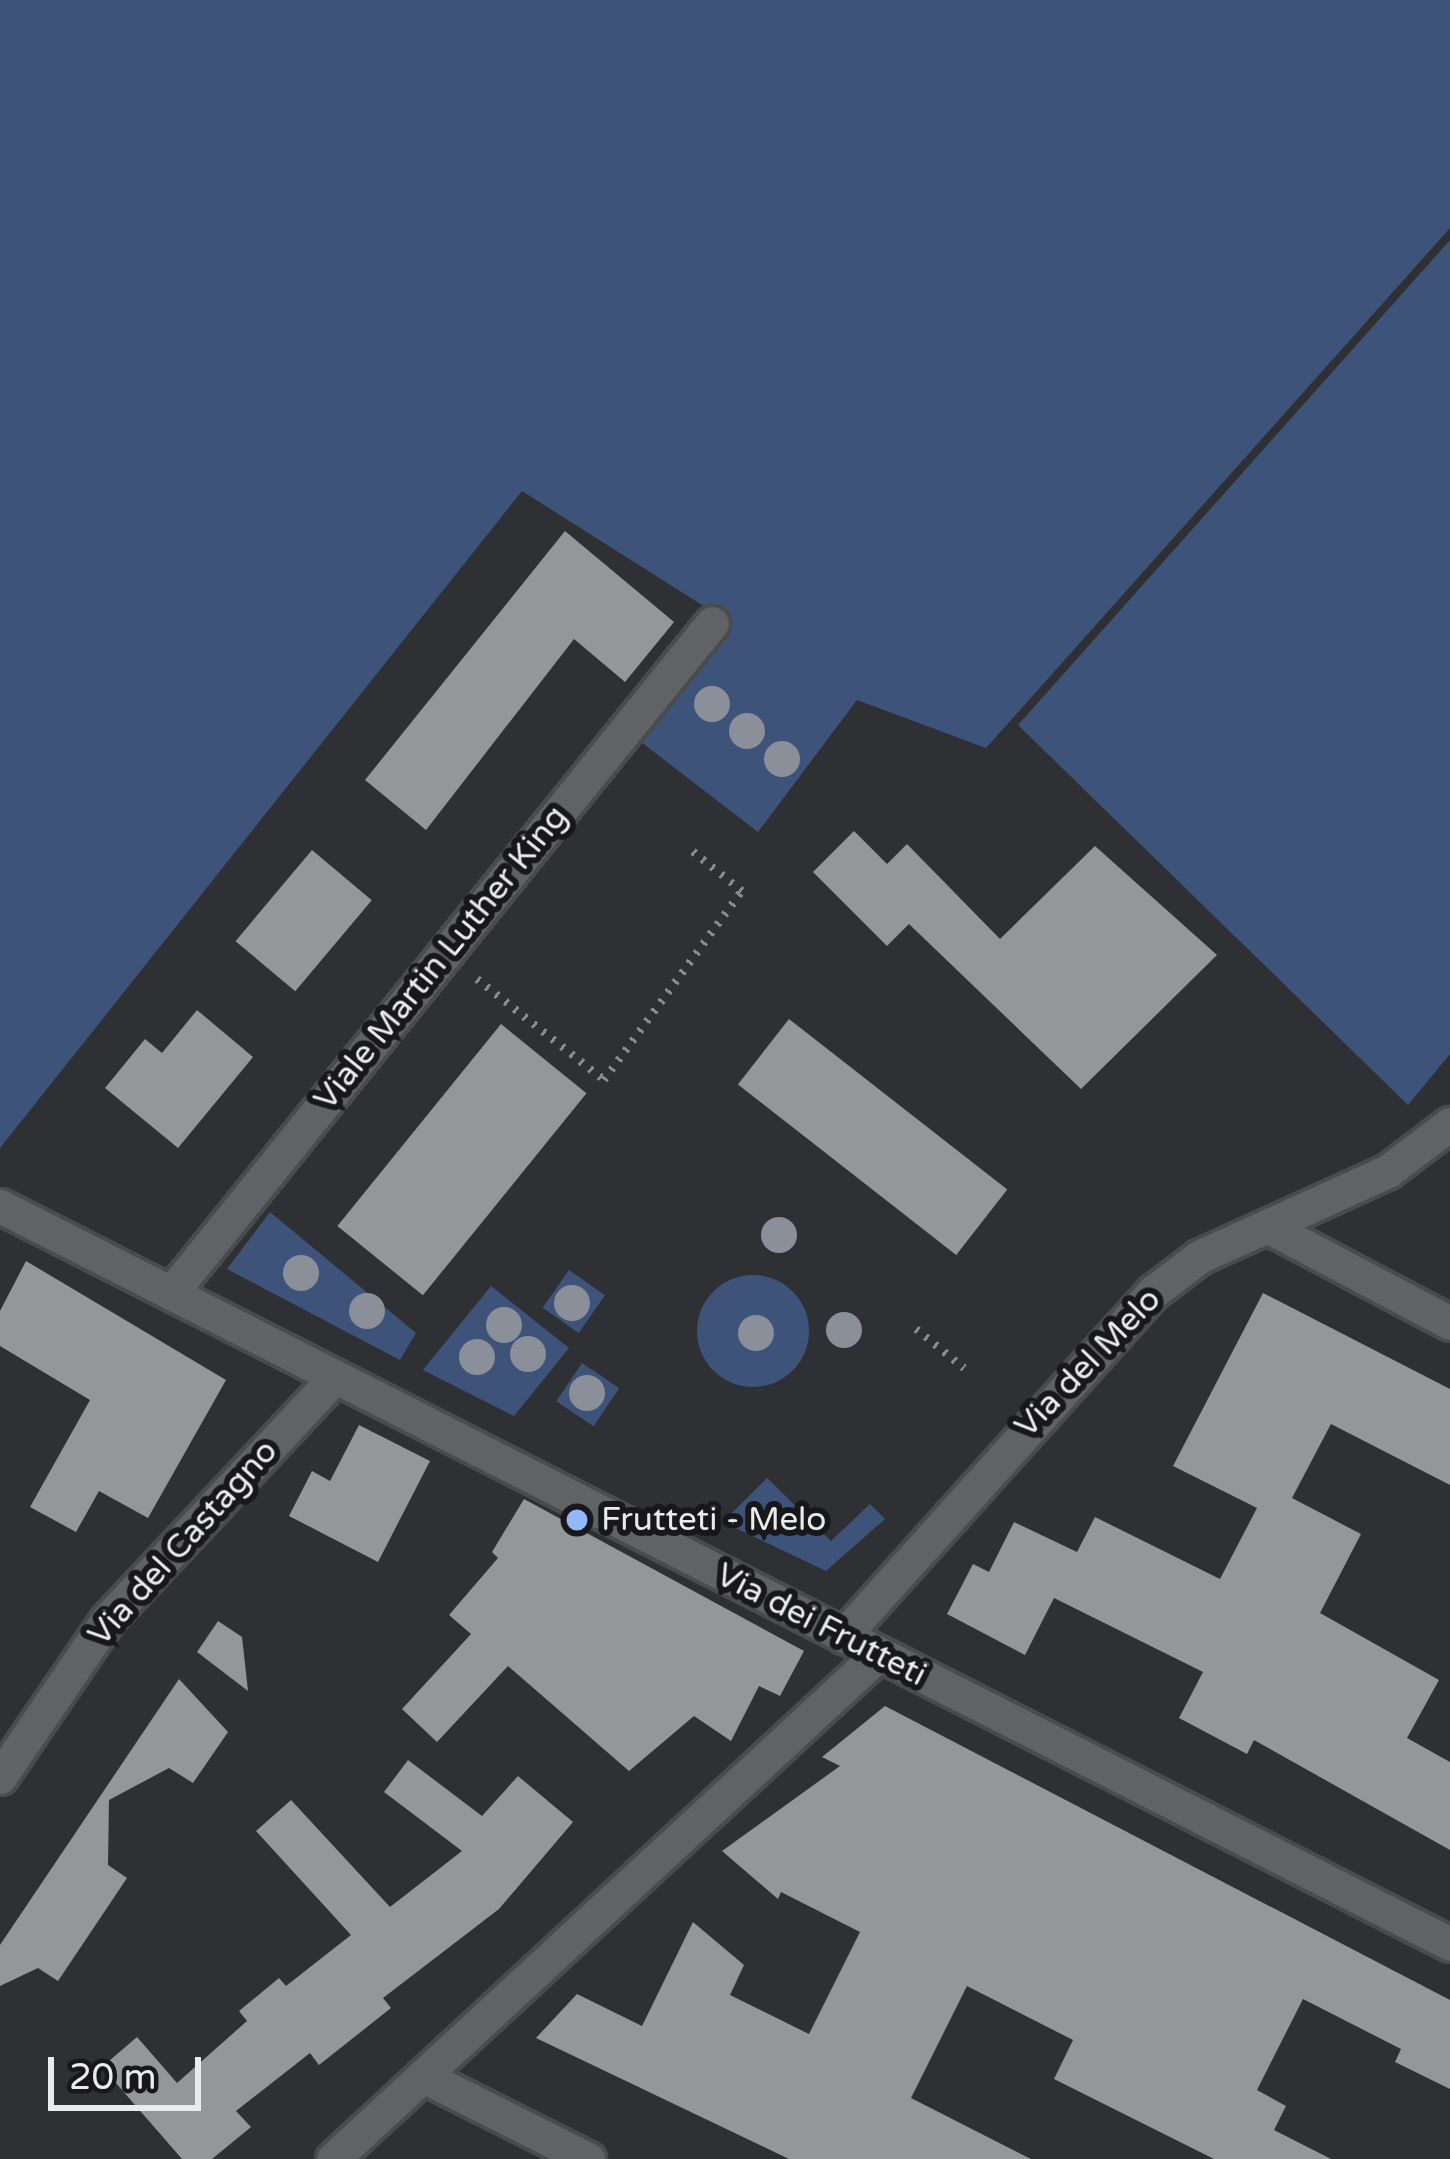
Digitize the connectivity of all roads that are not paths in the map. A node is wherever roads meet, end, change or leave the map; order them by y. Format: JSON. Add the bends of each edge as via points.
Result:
{"nodes":[{"id":1,"x":712,"y":622,"type":"dead end"},
{"id":2,"x":1450,"y":1124,"type":"edge"},
{"id":3,"x":0,"y":1206,"type":"edge"},
{"id":4,"x":1267,"y":1226,"type":"junction"},
{"id":5,"x":171,"y":1293,"type":"junction"},
{"id":6,"x":1450,"y":1323,"type":"edge"},
{"id":7,"x":335,"y":1377,"type":"junction"},
{"id":8,"x":843,"y":1636,"type":"junction"},
{"id":9,"x":879,"y":1654,"type":"junction"},
{"id":10,"x":0,"y":1777,"type":"edge"},
{"id":11,"x":1450,"y":1944,"type":"edge"},
{"id":12,"x":423,"y":2076,"type":"junction"},
{"id":13,"x":333,"y":2159,"type":"edge"},
{"id":14,"x":587,"y":2159,"type":"edge"}],
"edges":[{"from":1,"to":5,"type":"street","name":"Viale Martin Luther King"},
{"from":2,"to":4,"type":"street","name":"Via del Melo","via":[[1388,1171]]},
{"from":3,"to":5,"type":"street","name":"Via dei Frutteti"},
{"from":4,"to":6,"type":"street"},
{"from":4,"to":8,"type":"street","name":"Via del Melo","via":[[1199,1257],[1153,1292]]},
{"from":5,"to":7,"type":"street","name":"Via dei Frutteti"},
{"from":7,"to":8,"type":"street","name":"Via dei Frutteti"},
{"from":7,"to":10,"type":"street","name":"Via del Castagno","via":[[106,1620]]},
{"from":8,"to":9,"type":"street","name":"Via dei Frutteti"},
{"from":9,"to":11,"type":"street","name":"Via dei Frutteti"},
{"from":9,"to":12,"type":"street"},
{"from":12,"to":13,"type":"street"},
{"from":12,"to":14,"type":"street"}]}
